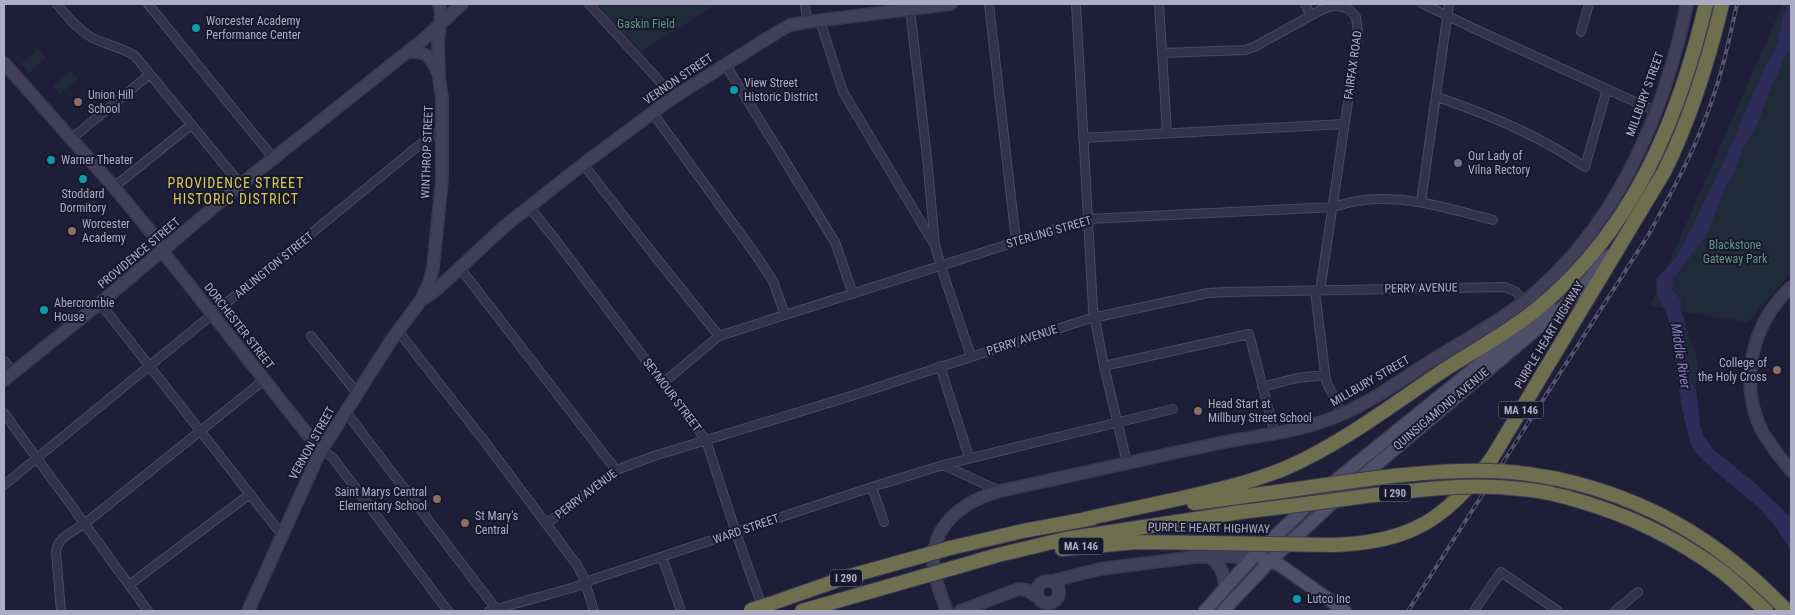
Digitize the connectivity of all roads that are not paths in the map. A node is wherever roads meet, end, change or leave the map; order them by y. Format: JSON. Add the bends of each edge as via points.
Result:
{"nodes":[{"id":1,"x":56,"y":4,"type":"edge"},
{"id":2,"x":148,"y":4,"type":"edge"},
{"id":3,"x":439,"y":4,"type":"edge"},
{"id":4,"x":462,"y":4,"type":"edge"},
{"id":5,"x":589,"y":4,"type":"edge"},
{"id":6,"x":805,"y":4,"type":"edge"},
{"id":7,"x":952,"y":4,"type":"edge"},
{"id":8,"x":989,"y":4,"type":"edge"},
{"id":9,"x":1076,"y":4,"type":"edge"},
{"id":10,"x":1159,"y":4,"type":"edge"},
{"id":11,"x":1305,"y":4,"type":"edge"},
{"id":12,"x":1424,"y":4,"type":"edge"},
{"id":13,"x":1449,"y":4,"type":"edge"},
{"id":14,"x":1589,"y":4,"type":"edge"},
{"id":15,"x":1687,"y":4,"type":"edge"},
{"id":16,"x":1706,"y":4,"type":"edge"},
{"id":17,"x":1722,"y":4,"type":"edge"},
{"id":18,"x":888,"y":7,"type":"edge"},
{"id":19,"x":910,"y":9,"type":"junction"},
{"id":20,"x":1311,"y":15,"type":"junction"},
{"id":21,"x":1448,"y":16,"type":"junction"},
{"id":22,"x":820,"y":21,"type":"junction"},
{"id":23,"x":807,"y":22,"type":"junction"},
{"id":24,"x":439,"y":25,"type":"junction"},
{"id":25,"x":1582,"y":32,"type":"dead end"},
{"id":26,"x":407,"y":52,"type":"junction"},
{"id":27,"x":1162,"y":52,"type":"junction"},
{"id":28,"x":4,"y":63,"type":"edge"},
{"id":29,"x":725,"y":64,"type":"junction"},
{"id":30,"x":150,"y":74,"type":"junction"},
{"id":31,"x":438,"y":78,"type":"junction"},
{"id":32,"x":1607,"y":89,"type":"junction"},
{"id":33,"x":674,"y":97,"type":"junction"},
{"id":34,"x":1437,"y":97,"type":"junction"},
{"id":35,"x":1656,"y":111,"type":"junction"},
{"id":36,"x":652,"y":112,"type":"junction"},
{"id":37,"x":1344,"y":124,"type":"junction"},
{"id":38,"x":192,"y":125,"type":"junction"},
{"id":39,"x":442,"y":131,"type":"junction"},
{"id":40,"x":1167,"y":133,"type":"junction"},
{"id":41,"x":1083,"y":138,"type":"junction"},
{"id":42,"x":71,"y":139,"type":"junction"},
{"id":43,"x":274,"y":159,"type":"junction"},
{"id":44,"x":584,"y":164,"type":"junction"},
{"id":45,"x":241,"y":185,"type":"junction"},
{"id":46,"x":114,"y":187,"type":"junction"},
{"id":47,"x":1649,"y":198,"type":"junction"},
{"id":48,"x":1421,"y":202,"type":"junction"},
{"id":49,"x":1334,"y":207,"type":"junction"},
{"id":50,"x":529,"y":208,"type":"junction"},
{"id":51,"x":1088,"y":219,"type":"junction"},
{"id":52,"x":1493,"y":220,"type":"dead end"},
{"id":53,"x":1016,"y":241,"type":"junction"},
{"id":54,"x":935,"y":245,"type":"junction"},
{"id":55,"x":164,"y":250,"type":"junction"},
{"id":56,"x":941,"y":267,"type":"junction"},
{"id":57,"x":433,"y":268,"type":"junction"},
{"id":58,"x":460,"y":268,"type":"junction"},
{"id":59,"x":1578,"y":271,"type":"junction"},
{"id":60,"x":1791,"y":287,"type":"edge"},
{"id":61,"x":1318,"y":291,"type":"junction"},
{"id":62,"x":853,"y":294,"type":"junction"},
{"id":63,"x":421,"y":300,"type":"junction"},
{"id":64,"x":1524,"y":302,"type":"junction"},
{"id":65,"x":100,"y":303,"type":"junction"},
{"id":66,"x":213,"y":315,"type":"junction"},
{"id":67,"x":785,"y":315,"type":"junction"},
{"id":68,"x":1094,"y":317,"type":"junction"},
{"id":69,"x":398,"y":331,"type":"junction"},
{"id":70,"x":311,"y":336,"type":"dead end"},
{"id":71,"x":719,"y":336,"type":"junction"},
{"id":72,"x":971,"y":356,"type":"junction"},
{"id":73,"x":4,"y":361,"type":"edge"},
{"id":74,"x":150,"y":366,"type":"junction"},
{"id":75,"x":940,"y":366,"type":"junction"},
{"id":76,"x":1104,"y":366,"type":"junction"},
{"id":77,"x":1325,"y":375,"type":"junction"},
{"id":78,"x":8,"y":376,"type":"edge"},
{"id":79,"x":264,"y":380,"type":"junction"},
{"id":80,"x":663,"y":383,"type":"junction"},
{"id":81,"x":1262,"y":387,"type":"junction"},
{"id":82,"x":357,"y":393,"type":"junction"},
{"id":83,"x":1173,"y":409,"type":"dead end"},
{"id":84,"x":4,"y":413,"type":"edge"},
{"id":85,"x":345,"y":413,"type":"junction"},
{"id":86,"x":1342,"y":414,"type":"junction"},
{"id":87,"x":1118,"y":423,"type":"junction"},
{"id":88,"x":200,"y":431,"type":"junction"},
{"id":89,"x":1274,"y":434,"type":"junction"},
{"id":90,"x":706,"y":440,"type":"junction"},
{"id":91,"x":322,"y":449,"type":"junction"},
{"id":92,"x":36,"y":458,"type":"junction"},
{"id":93,"x":968,"y":459,"type":"junction"},
{"id":94,"x":1127,"y":463,"type":"junction"},
{"id":95,"x":943,"y":465,"type":"junction"},
{"id":96,"x":616,"y":470,"type":"junction"},
{"id":97,"x":1791,"y":471,"type":"edge"},
{"id":98,"x":4,"y":485,"type":"edge"},
{"id":99,"x":872,"y":487,"type":"junction"},
{"id":100,"x":1000,"y":491,"type":"junction"},
{"id":101,"x":250,"y":494,"type":"junction"},
{"id":102,"x":1085,"y":519,"type":"junction"},
{"id":103,"x":884,"y":522,"type":"dead end"},
{"id":104,"x":84,"y":524,"type":"junction"},
{"id":105,"x":546,"y":524,"type":"junction"},
{"id":106,"x":736,"y":533,"type":"junction"},
{"id":107,"x":282,"y":534,"type":"junction"},
{"id":108,"x":1210,"y":549,"type":"junction"},
{"id":109,"x":662,"y":557,"type":"junction"},
{"id":110,"x":1252,"y":558,"type":"junction"},
{"id":111,"x":1270,"y":561,"type":"junction"},
{"id":112,"x":953,"y":568,"type":"junction"},
{"id":113,"x":1080,"y":574,"type":"junction"},
{"id":114,"x":1052,"y":581,"type":"junction"},
{"id":115,"x":585,"y":582,"type":"junction"},
{"id":116,"x":129,"y":585,"type":"junction"},
{"id":117,"x":1224,"y":588,"type":"junction"},
{"id":118,"x":1638,"y":592,"type":"dead end"},
{"id":119,"x":1054,"y":601,"type":"edge"},
{"id":120,"x":1040,"y":603,"type":"edge"},
{"id":121,"x":680,"y":608,"type":"dead end"},
{"id":122,"x":758,"y":609,"type":"edge"},
{"id":123,"x":492,"y":610,"type":"edge"},
{"id":124,"x":60,"y":611,"type":"edge"},
{"id":125,"x":148,"y":611,"type":"edge"},
{"id":126,"x":248,"y":611,"type":"edge"},
{"id":127,"x":448,"y":611,"type":"edge"},
{"id":128,"x":594,"y":611,"type":"edge"},
{"id":129,"x":802,"y":611,"type":"edge"},
{"id":130,"x":947,"y":611,"type":"edge"},
{"id":131,"x":960,"y":611,"type":"edge"},
{"id":132,"x":1205,"y":611,"type":"edge"},
{"id":133,"x":1223,"y":611,"type":"edge"},
{"id":134,"x":1345,"y":611,"type":"edge"},
{"id":135,"x":1474,"y":611,"type":"edge"},
{"id":136,"x":1558,"y":611,"type":"edge"},
{"id":137,"x":1615,"y":611,"type":"edge"},
{"id":138,"x":1766,"y":611,"type":"edge"},
{"id":139,"x":1787,"y":611,"type":"edge"}],
"edges":[{"from":1,"to":30,"type":"street","via":[[83,32],[135,56]]},
{"from":2,"to":43,"type":"street"},
{"from":3,"to":24,"type":"main road","name":"WINTHROP STREET"},
{"from":4,"to":24,"type":"main road","name":"PROVIDENCE STREET"},
{"from":5,"to":33,"type":"street"},
{"from":6,"to":23,"type":"street"},
{"from":7,"to":19,"type":"main road","name":"VERNON STREET"},
{"from":8,"to":53,"type":"street"},
{"from":9,"to":41,"type":"street"},
{"from":10,"to":27,"type":"street"},
{"from":11,"to":20,"type":"street"},
{"from":12,"to":21,"type":"street"},
{"from":13,"to":21,"type":"street"},
{"from":14,"to":25,"type":"street"},
{"from":15,"to":35,"type":"main road","name":"MILLBURY STREET"},
{"from":16,"to":59,"type":"highway","name":"PURPLE HEART HIGHWAY","number":"MA 146","via":[[1680,96],[1656,154],[1614,227]]},
{"from":17,"to":47,"type":"highway","name":"PURPLE HEART HIGHWAY","number":"MA 146","via":[[1692,108],[1677,146]]},
{"from":18,"to":19,"type":"main road","name":"VERNON STREET"},
{"from":18,"to":22,"type":"main road","name":"VERNON STREET"},
{"from":19,"to":54,"type":"street"},
{"from":20,"to":27,"type":"street","name":"FAIRFAX ROAD","via":[[1245,50]]},
{"from":20,"to":37,"type":"street","name":"FAIRFAX ROAD","via":[[1331,5],[1339,5],[1354,12],[1357,20]]},
{"from":21,"to":32,"type":"street"},
{"from":21,"to":34,"type":"street"},
{"from":22,"to":23,"type":"main road","name":"VERNON STREET"},
{"from":22,"to":54,"type":"street","via":[[842,92]]},
{"from":23,"to":29,"type":"main road","name":"VERNON STREET","via":[[790,25]]},
{"from":24,"to":26,"type":"main road","name":"PROVIDENCE STREET"},
{"from":24,"to":31,"type":"main road","name":"WINTHROP STREET"},
{"from":26,"to":31,"type":"main road","via":[[429,56]]},
{"from":26,"to":43,"type":"main road","name":"PROVIDENCE STREET"},
{"from":27,"to":40,"type":"street"},
{"from":28,"to":42,"type":"main road","name":"DORCHESTER STREET"},
{"from":29,"to":33,"type":"main road","name":"VERNON STREET"},
{"from":29,"to":62,"type":"street","via":[[835,242]]},
{"from":30,"to":38,"type":"street"},
{"from":30,"to":42,"type":"street"},
{"from":31,"to":39,"type":"main road","name":"WINTHROP STREET"},
{"from":32,"to":34,"type":"street","via":[[1585,167],[1478,111]]},
{"from":32,"to":35,"type":"street"},
{"from":33,"to":36,"type":"main road","name":"VERNON STREET"},
{"from":34,"to":48,"type":"street"},
{"from":35,"to":64,"type":"main road","name":"MILLBURY STREET","via":[[1625,178],[1596,225],[1562,267]]},
{"from":36,"to":44,"type":"main road","name":"VERNON STREET"},
{"from":36,"to":67,"type":"street","via":[[758,258],[772,281]]},
{"from":37,"to":40,"type":"street"},
{"from":37,"to":49,"type":"street","name":"FAIRFAX ROAD"},
{"from":38,"to":45,"type":"street"},
{"from":38,"to":46,"type":"street"},
{"from":39,"to":57,"type":"main road","name":"WINTHROP STREET","via":[[442,180]]},
{"from":39,"to":66,"type":"street","name":"ARLINGTON STREET","via":[[420,145]]},
{"from":40,"to":41,"type":"street"},
{"from":41,"to":51,"type":"street"},
{"from":42,"to":46,"type":"main road","name":"DORCHESTER STREET"},
{"from":43,"to":45,"type":"main road","name":"PROVIDENCE STREET"},
{"from":44,"to":50,"type":"main road","name":"VERNON STREET"},
{"from":44,"to":71,"type":"street"},
{"from":45,"to":55,"type":"main road","name":"PROVIDENCE STREET"},
{"from":46,"to":55,"type":"main road","name":"DORCHESTER STREET"},
{"from":47,"to":108,"type":"highway","name":"PURPLE HEART HIGHWAY","number":"MA 146","bridge":true,"via":[[1492,458],[1459,498],[1440,515],[1403,534],[1376,541]]},
{"from":47,"to":111,"type":"main road","name":"QUINSIGAMOND AVENUE","via":[[1607,258],[1565,305],[1389,453]]},
{"from":48,"to":49,"type":"street","name":"STERLING STREET","via":[[1362,200]]},
{"from":48,"to":52,"type":"street","name":"STERLING STREET"},
{"from":49,"to":51,"type":"street","name":"STERLING STREET"},
{"from":49,"to":61,"type":"street","name":"FAIRFAX ROAD"},
{"from":50,"to":58,"type":"main road","name":"VERNON STREET"},
{"from":50,"to":80,"type":"street","name":"SEYMOUR STREET"},
{"from":51,"to":53,"type":"street","name":"STERLING STREET"},
{"from":51,"to":68,"type":"street"},
{"from":53,"to":56,"type":"street","name":"STERLING STREET"},
{"from":54,"to":56,"type":"street"},
{"from":55,"to":65,"type":"main road","name":"PROVIDENCE STREET"},
{"from":55,"to":66,"type":"main road","name":"DORCHESTER STREET"},
{"from":56,"to":62,"type":"street","name":"STERLING STREET"},
{"from":56,"to":72,"type":"street"},
{"from":57,"to":58,"type":"main road","via":[[447,272]]},
{"from":57,"to":63,"type":"main road","name":"WINTHROP STREET"},
{"from":58,"to":63,"type":"main road","name":"VERNON STREET"},
{"from":58,"to":96,"type":"street"},
{"from":59,"to":102,"type":"highway","name":"PURPLE HEART HIGHWAY","number":"MA 146","via":[[1512,327],[1311,456],[1234,486]]},
{"from":59,"to":110,"type":"main road","name":"QUINSIGAMOND AVENUE","via":[[1568,287],[1534,320],[1343,473]]},
{"from":60,"to":97,"type":"main road","via":[[1773,307],[1759,332],[1750,384],[1762,430]]},
{"from":61,"to":64,"type":"street","name":"PERRY AVENUE","via":[[1505,287],[1516,292]]},
{"from":61,"to":68,"type":"street","name":"PERRY AVENUE","via":[[1208,293]]},
{"from":61,"to":77,"type":"street","name":"FAIRFAX ROAD"},
{"from":62,"to":67,"type":"street","name":"STERLING STREET"},
{"from":63,"to":69,"type":"main road","name":"VERNON STREET"},
{"from":64,"to":86,"type":"main road","name":"MILLBURY STREET"},
{"from":65,"to":74,"type":"street"},
{"from":65,"to":78,"type":"main road","name":"PROVIDENCE STREET"},
{"from":66,"to":74,"type":"street","name":"ARLINGTON STREET"},
{"from":66,"to":79,"type":"main road","name":"DORCHESTER STREET"},
{"from":67,"to":71,"type":"street","name":"STERLING STREET"},
{"from":68,"to":72,"type":"street","name":"PERRY AVENUE"},
{"from":68,"to":76,"type":"street"},
{"from":69,"to":82,"type":"main road","name":"VERNON STREET"},
{"from":69,"to":105,"type":"street"},
{"from":70,"to":82,"type":"street"},
{"from":71,"to":80,"type":"street","name":"STERLING STREET"},
{"from":72,"to":75,"type":"street","name":"PERRY AVENUE"},
{"from":73,"to":78,"type":"street"},
{"from":74,"to":88,"type":"street"},
{"from":74,"to":92,"type":"street","name":"ARLINGTON STREET"},
{"from":75,"to":90,"type":"street","name":"PERRY AVENUE"},
{"from":75,"to":93,"type":"street"},
{"from":76,"to":81,"type":"street","via":[[1249,334]]},
{"from":76,"to":87,"type":"street"},
{"from":77,"to":81,"type":"street"},
{"from":77,"to":86,"type":"street","name":"FAIRFAX ROAD"},
{"from":79,"to":88,"type":"street"},
{"from":79,"to":91,"type":"main road","name":"DORCHESTER STREET"},
{"from":80,"to":90,"type":"street","name":"SEYMOUR STREET"},
{"from":81,"to":89,"type":"street"},
{"from":82,"to":85,"type":"main road","name":"VERNON STREET"},
{"from":83,"to":87,"type":"street","name":"WARD STREET"},
{"from":84,"to":92,"type":"street"},
{"from":85,"to":91,"type":"main road","name":"VERNON STREET"},
{"from":85,"to":123,"type":"street"},
{"from":86,"to":89,"type":"main road","name":"MILLBURY STREET"},
{"from":87,"to":93,"type":"street","name":"WARD STREET"},
{"from":87,"to":94,"type":"street"},
{"from":88,"to":101,"type":"street"},
{"from":88,"to":104,"type":"street"},
{"from":89,"to":94,"type":"main road","name":"MILLBURY STREET"},
{"from":90,"to":96,"type":"street","name":"PERRY AVENUE"},
{"from":90,"to":106,"type":"street","name":"SEYMOUR STREET"},
{"from":91,"to":107,"type":"main road","name":"VERNON STREET"},
{"from":91,"to":127,"type":"street","name":"DORCHESTER STREET","via":[[334,458]]},
{"from":92,"to":98,"type":"street","name":"ARLINGTON STREET"},
{"from":92,"to":104,"type":"street"},
{"from":93,"to":95,"type":"street","name":"WARD STREET"},
{"from":94,"to":100,"type":"main road","name":"MILLBURY STREET"},
{"from":95,"to":99,"type":"street","name":"WARD STREET"},
{"from":95,"to":100,"type":"street"},
{"from":96,"to":105,"type":"street","name":"PERRY AVENUE"},
{"from":99,"to":103,"type":"street"},
{"from":99,"to":106,"type":"street","name":"WARD STREET"},
{"from":100,"to":130,"type":"main road","name":"MILLBURY STREET","via":[[964,506],[949,520],[939,537],[934,571]]},
{"from":101,"to":107,"type":"street"},
{"from":101,"to":116,"type":"street"},
{"from":102,"to":122,"type":"highway","number":"I 290","bridge":true,"via":[[950,548],[850,576]]},
{"from":102,"to":139,"type":"highway","number":"I 290","bridge":true,"via":[[1447,471],[1516,472],[1594,488],[1656,512],[1693,532],[1744,570]]},
{"from":104,"to":116,"type":"street"},
{"from":104,"to":124,"type":"street","via":[[56,546]]},
{"from":105,"to":115,"type":"street","via":[[577,565]]},
{"from":106,"to":109,"type":"street","name":"WARD STREET"},
{"from":106,"to":122,"type":"street","name":"SEYMOUR STREET"},
{"from":107,"to":126,"type":"main road","name":"VERNON STREET"},
{"from":108,"to":110,"type":"main road"},
{"from":108,"to":112,"type":"highway","name":"PURPLE HEART HIGHWAY","number":"MA 146","via":[[1137,542],[1076,546]]},
{"from":108,"to":113,"type":"main road"},
{"from":108,"to":117,"type":"main road","via":[[1225,579]]},
{"from":109,"to":115,"type":"street","name":"WARD STREET"},
{"from":109,"to":121,"type":"street"},
{"from":110,"to":111,"type":"main road"},
{"from":110,"to":117,"type":"main road","name":"QUINSIGAMOND AVENUE"},
{"from":111,"to":133,"type":"main road","name":"QUINSIGAMOND AVENUE"},
{"from":111,"to":134,"type":"main road"},
{"from":112,"to":129,"type":"highway","number":"I 290","bridge":true},
{"from":112,"to":138,"type":"highway","number":"I 290","bridge":true,"via":[[1065,539],[1241,512],[1454,486],[1505,487],[1574,499],[1618,513],[1658,531],[1720,570]]},
{"from":113,"to":114,"type":"main road"},
{"from":113,"to":119,"type":"main road"},
{"from":114,"to":119,"type":"main road","via":[[1058,586]]},
{"from":114,"to":120,"type":"main road","via":[[1045,581],[1036,590]]},
{"from":115,"to":123,"type":"street","name":"WARD STREET"},
{"from":115,"to":128,"type":"street"},
{"from":116,"to":125,"type":"street"},
{"from":117,"to":132,"type":"main road","name":"QUINSIGAMOND AVENUE"},
{"from":118,"to":137,"type":"street"},
{"from":119,"to":120,"type":"main road"},
{"from":120,"to":131,"type":"main road","via":[[1027,590],[1018,589]]},
{"from":135,"to":136,"type":"street","via":[[1500,572]]}]}
